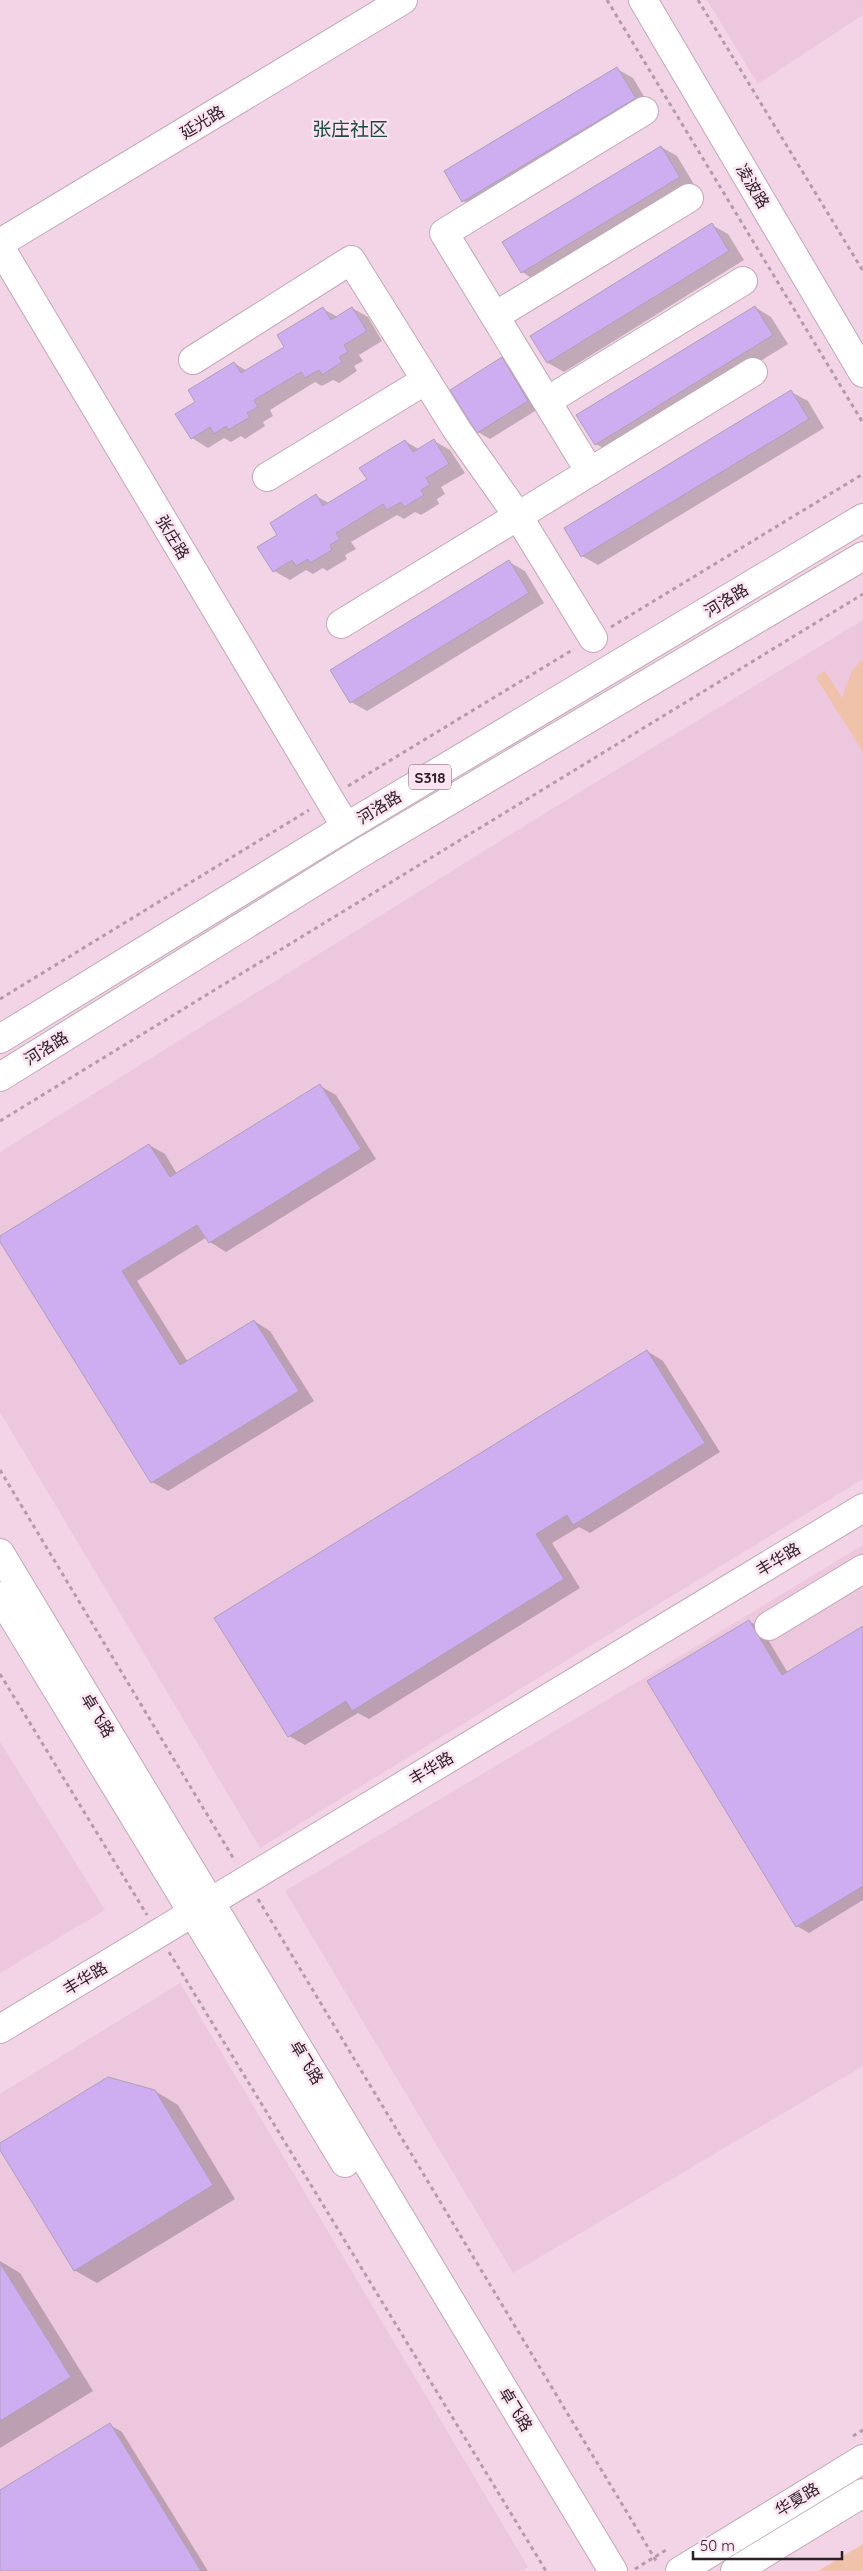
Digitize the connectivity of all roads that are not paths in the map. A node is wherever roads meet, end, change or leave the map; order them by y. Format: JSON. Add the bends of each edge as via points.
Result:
{"nodes":[{"id":1,"x":373,"y":0,"type":"edge"},
{"id":2,"x":404,"y":0,"type":"edge"},
{"id":3,"x":643,"y":0,"type":"edge"},
{"id":4,"x":656,"y":0,"type":"edge"},
{"id":5,"x":644,"y":111,"type":"dead end"},
{"id":6,"x":689,"y":198,"type":"dead end"},
{"id":7,"x":0,"y":224,"type":"edge"},
{"id":8,"x":0,"y":245,"type":"edge"},
{"id":9,"x":743,"y":281,"type":"dead end"},
{"id":10,"x":495,"y":316,"type":"junction"},
{"id":11,"x":863,"y":342,"type":"edge"},
{"id":12,"x":193,"y":360,"type":"dead end"},
{"id":13,"x":752,"y":372,"type":"dead end"},
{"id":14,"x":863,"y":373,"type":"edge"},
{"id":15,"x":426,"y":380,"type":"junction"},
{"id":16,"x":547,"y":402,"type":"junction"},
{"id":17,"x":590,"y":472,"type":"junction"},
{"id":18,"x":267,"y":477,"type":"dead end"},
{"id":19,"x":518,"y":516,"type":"junction"},
{"id":20,"x":863,"y":518,"type":"edge"},
{"id":21,"x":863,"y":556,"type":"edge"},
{"id":22,"x":341,"y":624,"type":"dead end"},
{"id":23,"x":593,"y":638,"type":"road end"},
{"id":24,"x":346,"y":827,"type":"junction"},
{"id":25,"x":0,"y":1039,"type":"edge"},
{"id":26,"x":0,"y":1076,"type":"edge"},
{"id":27,"x":863,"y":1508,"type":"edge"},
{"id":28,"x":863,"y":1525,"type":"edge"},
{"id":29,"x":0,"y":1553,"type":"edge"},
{"id":30,"x":863,"y":1569,"type":"edge"},
{"id":31,"x":0,"y":1596,"type":"edge"},
{"id":32,"x":769,"y":1626,"type":"dead end"},
{"id":33,"x":250,"y":1885,"type":"junction"},
{"id":34,"x":205,"y":1912,"type":"junction"},
{"id":35,"x":161,"y":1939,"type":"junction"},
{"id":36,"x":0,"y":2029,"type":"edge"},
{"id":37,"x":0,"y":2045,"type":"edge"},
{"id":38,"x":863,"y":2459,"type":"edge"},
{"id":39,"x":863,"y":2493,"type":"edge"},
{"id":40,"x":594,"y":2571,"type":"edge"},
{"id":41,"x":613,"y":2571,"type":"edge"},
{"id":42,"x":680,"y":2571,"type":"edge"},
{"id":43,"x":735,"y":2571,"type":"edge"}],
"edges":[{"from":1,"to":7,"type":"street","name":"延光路"},
{"from":2,"to":8,"type":"street","name":"延光路"},
{"from":3,"to":14,"type":"street","name":"凌波路"},
{"from":4,"to":11,"type":"street","name":"凌波路"},
{"from":5,"to":10,"type":"street","via":[[444,233]]},
{"from":6,"to":10,"type":"street"},
{"from":8,"to":24,"type":"street","name":"张庄路"},
{"from":9,"to":16,"type":"street"},
{"from":10,"to":16,"type":"street"},
{"from":12,"to":15,"type":"street","via":[[351,260]]},
{"from":13,"to":17,"type":"street"},
{"from":15,"to":18,"type":"street"},
{"from":15,"to":19,"type":"street"},
{"from":16,"to":17,"type":"street"},
{"from":17,"to":19,"type":"street"},
{"from":19,"to":22,"type":"street"},
{"from":19,"to":23,"type":"street"},
{"from":20,"to":24,"type":"street","name":"河洛路","number":"S318"},
{"from":21,"to":26,"type":"street","name":"河洛路","number":"S318","via":[[361,853]]},
{"from":24,"to":25,"type":"street","name":"河洛路","number":"S318"},
{"from":27,"to":33,"type":"street","name":"丰华路"},
{"from":28,"to":33,"type":"street","name":"丰华路"},
{"from":29,"to":34,"type":"street","name":"卓飞路"},
{"from":30,"to":32,"type":"street"},
{"from":31,"to":34,"type":"street","name":"卓飞路"},
{"from":33,"to":34,"type":"street","name":"丰华路"},
{"from":34,"to":35,"type":"street","name":"丰华路"},
{"from":34,"to":40,"type":"street","name":"卓飞路"},
{"from":34,"to":41,"type":"street","name":"卓飞路"},
{"from":35,"to":36,"type":"street","name":"丰华路"},
{"from":35,"to":37,"type":"street","name":"丰华路"},
{"from":38,"to":42,"type":"street","name":"华夏路"},
{"from":39,"to":43,"type":"street","name":"华夏路"}]}
